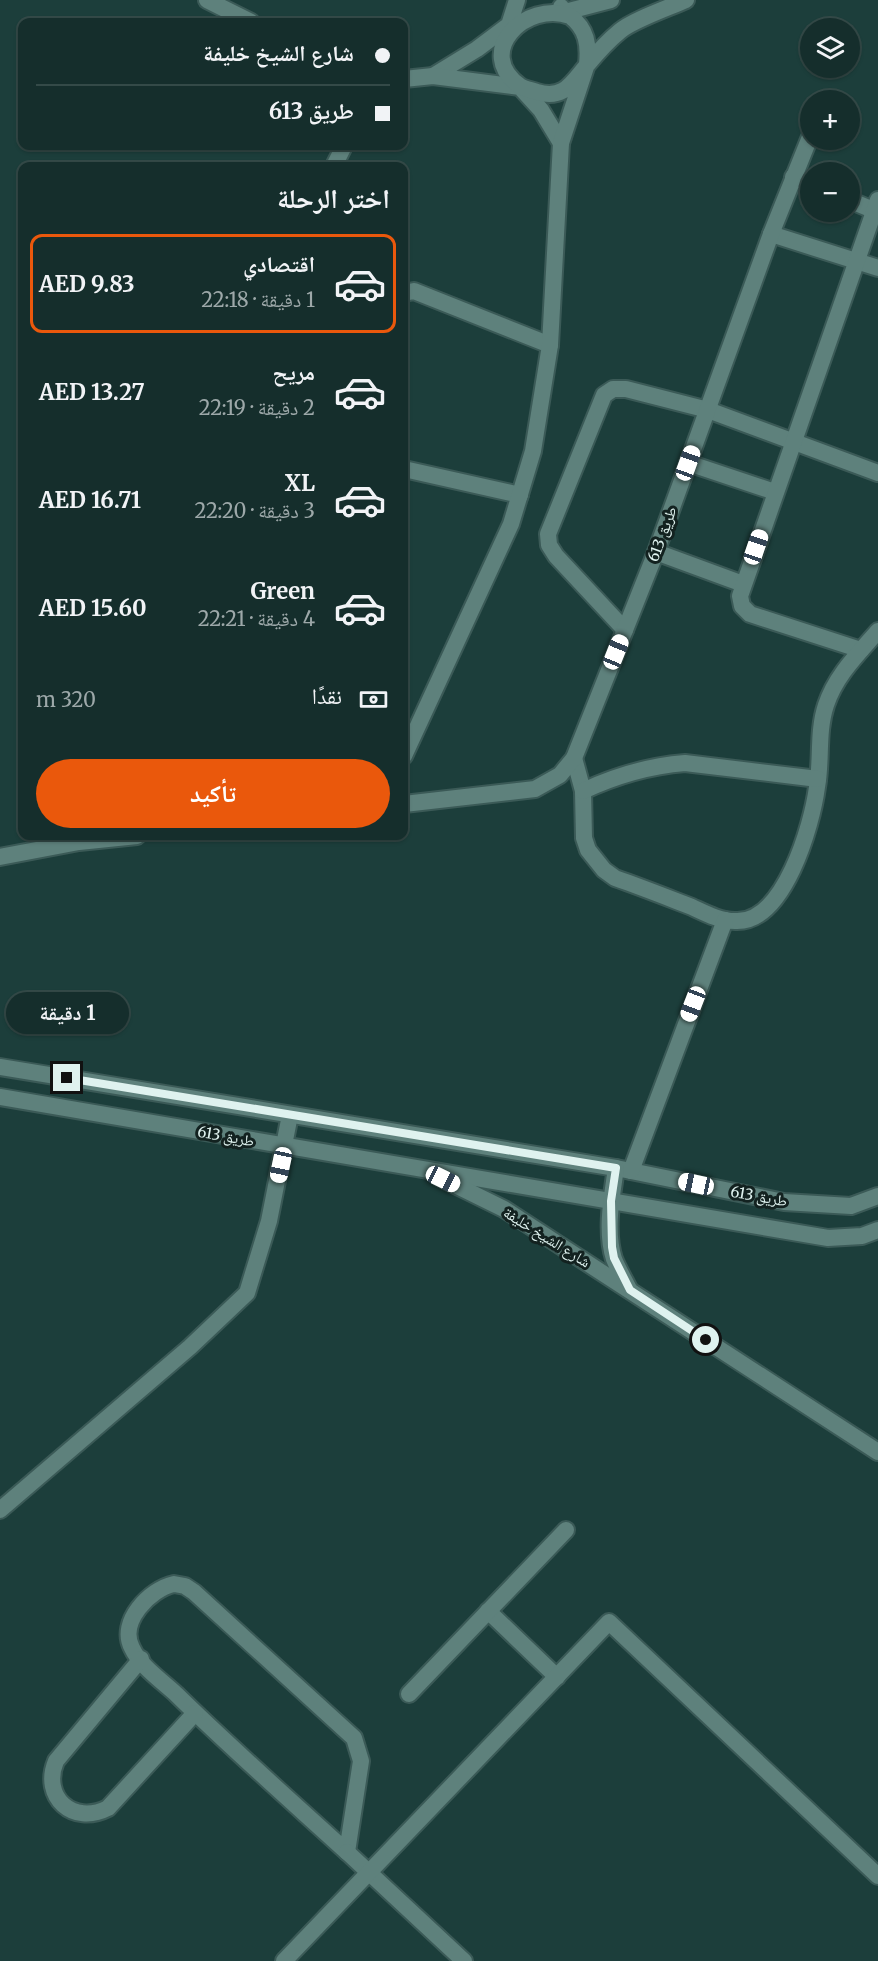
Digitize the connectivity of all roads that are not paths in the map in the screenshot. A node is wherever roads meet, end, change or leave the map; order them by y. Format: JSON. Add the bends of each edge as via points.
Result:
{"nodes":[{"id":1,"x":207,"y":0,"type":"edge"},
{"id":2,"x":517,"y":0,"type":"edge"},
{"id":3,"x":611,"y":0,"type":"edge"},
{"id":4,"x":686,"y":0,"type":"edge"},
{"id":5,"x":560,"y":6,"type":"edge"},
{"id":6,"x":243,"y":18,"type":"edge"},
{"id":7,"x":509,"y":25,"type":"junction"},
{"id":8,"x":587,"y":64,"type":"junction"},
{"id":9,"x":433,"y":76,"type":"junction"},
{"id":10,"x":408,"y":78,"type":"edge"},
{"id":11,"x":520,"y":87,"type":"junction"},
{"id":12,"x":561,"y":143,"type":"junction"},
{"id":13,"x":804,"y":150,"type":"edge"},
{"id":14,"x":793,"y":177,"type":"junction"},
{"id":15,"x":800,"y":180,"type":"edge"},
{"id":16,"x":860,"y":203,"type":"edge"},
{"id":17,"x":877,"y":207,"type":"edge"},
{"id":18,"x":771,"y":234,"type":"junction"},
{"id":19,"x":856,"y":261,"type":"junction"},
{"id":20,"x":878,"y":268,"type":"edge"},
{"id":21,"x":408,"y":292,"type":"edge"},
{"id":22,"x":550,"y":345,"type":"junction"},
{"id":23,"x":708,"y":410,"type":"junction"},
{"id":24,"x":794,"y":440,"type":"junction"},
{"id":25,"x":688,"y":463,"type":"junction"},
{"id":26,"x":408,"y":470,"type":"edge"},
{"id":27,"x":878,"y":473,"type":"edge"},
{"id":28,"x":776,"y":492,"type":"junction"},
{"id":29,"x":520,"y":495,"type":"junction"},
{"id":30,"x":656,"y":552,"type":"junction"},
{"id":31,"x":743,"y":584,"type":"junction"},
{"id":32,"x":625,"y":630,"type":"junction"},
{"id":33,"x":878,"y":631,"type":"edge"},
{"id":34,"x":861,"y":650,"type":"junction"},
{"id":35,"x":408,"y":747,"type":"edge"},
{"id":36,"x":573,"y":758,"type":"junction"},
{"id":37,"x":818,"y":779,"type":"junction"},
{"id":38,"x":584,"y":791,"type":"junction"},
{"id":39,"x":408,"y":801,"type":"edge"},
{"id":40,"x":74,"y":840,"type":"edge"},
{"id":41,"x":0,"y":857,"type":"edge"},
{"id":42,"x":725,"y":920,"type":"junction"},
{"id":43,"x":0,"y":1067,"type":"edge"},
{"id":44,"x":0,"y":1097,"type":"edge"},
{"id":45,"x":290,"y":1115,"type":"junction"},
{"id":46,"x":285,"y":1146,"type":"junction"},
{"id":47,"x":423,"y":1169,"type":"junction"},
{"id":48,"x":623,"y":1169,"type":"junction"},
{"id":49,"x":878,"y":1196,"type":"edge"},
{"id":50,"x":611,"y":1201,"type":"junction"},
{"id":51,"x":878,"y":1230,"type":"edge"},
{"id":52,"x":630,"y":1290,"type":"junction"},
{"id":53,"x":878,"y":1452,"type":"edge"},
{"id":54,"x":0,"y":1510,"type":"edge"},
{"id":55,"x":566,"y":1530,"type":"dead end"},
{"id":56,"x":488,"y":1611,"type":"junction"},
{"id":57,"x":141,"y":1659,"type":"junction"},
{"id":58,"x":557,"y":1677,"type":"junction"},
{"id":59,"x":409,"y":1694,"type":"dead end"},
{"id":60,"x":195,"y":1713,"type":"junction"},
{"id":61,"x":347,"y":1852,"type":"junction"},
{"id":62,"x":368,"y":1872,"type":"junction"},
{"id":63,"x":878,"y":1876,"type":"edge"},
{"id":64,"x":284,"y":1961,"type":"edge"},
{"id":65,"x":464,"y":1961,"type":"edge"}],
"edges":[{"from":1,"to":6,"type":"street"},
{"from":2,"to":7,"type":"street"},
{"from":3,"to":5,"type":"street"},
{"from":4,"to":8,"type":"street","via":[[621,30]]},
{"from":5,"to":7,"type":"street","via":[[535,8]]},
{"from":5,"to":8,"type":"street","via":[[586,34]]},
{"from":7,"to":9,"type":"street"},
{"from":7,"to":11,"type":"street","via":[[501,47],[502,58],[505,70]]},
{"from":8,"to":11,"type":"street","via":[[571,86],[559,92],[546,94]]},
{"from":8,"to":12,"type":"street"},
{"from":9,"to":10,"type":"street"},
{"from":9,"to":11,"type":"street"},
{"from":11,"to":12,"type":"street","via":[[541,110]]},
{"from":12,"to":22,"type":"street"},
{"from":13,"to":14,"type":"street","name":"طريق 613"},
{"from":14,"to":15,"type":"street"},
{"from":14,"to":18,"type":"street","name":"طريق 613"},
{"from":16,"to":17,"type":"street"},
{"from":17,"to":19,"type":"street"},
{"from":18,"to":19,"type":"street"},
{"from":18,"to":23,"type":"street","name":"طريق 613"},
{"from":19,"to":20,"type":"street"},
{"from":19,"to":24,"type":"street"},
{"from":21,"to":22,"type":"street","via":[[414,291]]},
{"from":22,"to":29,"type":"street","via":[[533,451]]},
{"from":23,"to":24,"type":"street"},
{"from":23,"to":25,"type":"street","name":"طريق 613"},
{"from":23,"to":32,"type":"street","via":[[626,389],[613,389],[604,395],[549,534],[549,545],[556,556]]},
{"from":24,"to":27,"type":"street"},
{"from":24,"to":28,"type":"street"},
{"from":25,"to":28,"type":"street"},
{"from":25,"to":30,"type":"street","name":"طريق 613"},
{"from":26,"to":29,"type":"street"},
{"from":28,"to":31,"type":"street"},
{"from":29,"to":35,"type":"street","via":[[511,524]]},
{"from":30,"to":31,"type":"street"},
{"from":30,"to":32,"type":"street","name":"طريق 613"},
{"from":31,"to":34,"type":"street","via":[[740,601],[750,614]]},
{"from":32,"to":36,"type":"street","name":"طريق 613"},
{"from":33,"to":34,"type":"street"},
{"from":34,"to":37,"type":"street","via":[[839,677],[826,705],[820,732]]},
{"from":36,"to":38,"type":"street"},
{"from":36,"to":39,"type":"street","name":"طريق 613","via":[[560,776],[535,789]]},
{"from":37,"to":38,"type":"street","via":[[685,763],[624,773]]},
{"from":37,"to":42,"type":"street","via":[[803,842],[774,902],[747,921]]},
{"from":38,"to":42,"type":"street","via":[[584,838],[604,870],[615,878]]},
{"from":40,"to":41,"type":"street"},
{"from":42,"to":48,"type":"street"},
{"from":43,"to":45,"type":"street","name":"طريق 613"},
{"from":44,"to":46,"type":"street","name":"طريق 613"},
{"from":45,"to":46,"type":"street"},
{"from":45,"to":48,"type":"street","name":"طريق 613"},
{"from":46,"to":47,"type":"street","name":"طريق 613"},
{"from":46,"to":54,"type":"street","via":[[269,1221],[247,1293]]},
{"from":47,"to":50,"type":"street","name":"طريق 613"},
{"from":47,"to":52,"type":"street","name":"شارع الشيخ خليفة","via":[[504,1209]]},
{"from":48,"to":49,"type":"street","name":"طريق 613","via":[[784,1202],[851,1206]]},
{"from":48,"to":50,"type":"street"},
{"from":50,"to":51,"type":"street","name":"طريق 613","via":[[828,1238],[862,1236]]},
{"from":50,"to":52,"type":"street","via":[[614,1258]]},
{"from":52,"to":53,"type":"street","name":"شارع الشيخ خليفة"},
{"from":55,"to":56,"type":"street"},
{"from":56,"to":58,"type":"street"},
{"from":56,"to":59,"type":"street"},
{"from":57,"to":60,"type":"street"},
{"from":57,"to":60,"type":"street","via":[[56,1761],[51,1778],[60,1802],[83,1814],[108,1808]]},
{"from":57,"to":61,"type":"street","via":[[129,1638],[136,1611],[163,1588],[185,1586],[350,1733],[361,1761]]},
{"from":58,"to":62,"type":"street"},
{"from":58,"to":63,"type":"street","via":[[609,1622]]},
{"from":60,"to":61,"type":"street"},
{"from":61,"to":62,"type":"street"},
{"from":62,"to":64,"type":"street"},
{"from":62,"to":65,"type":"street"}]}
